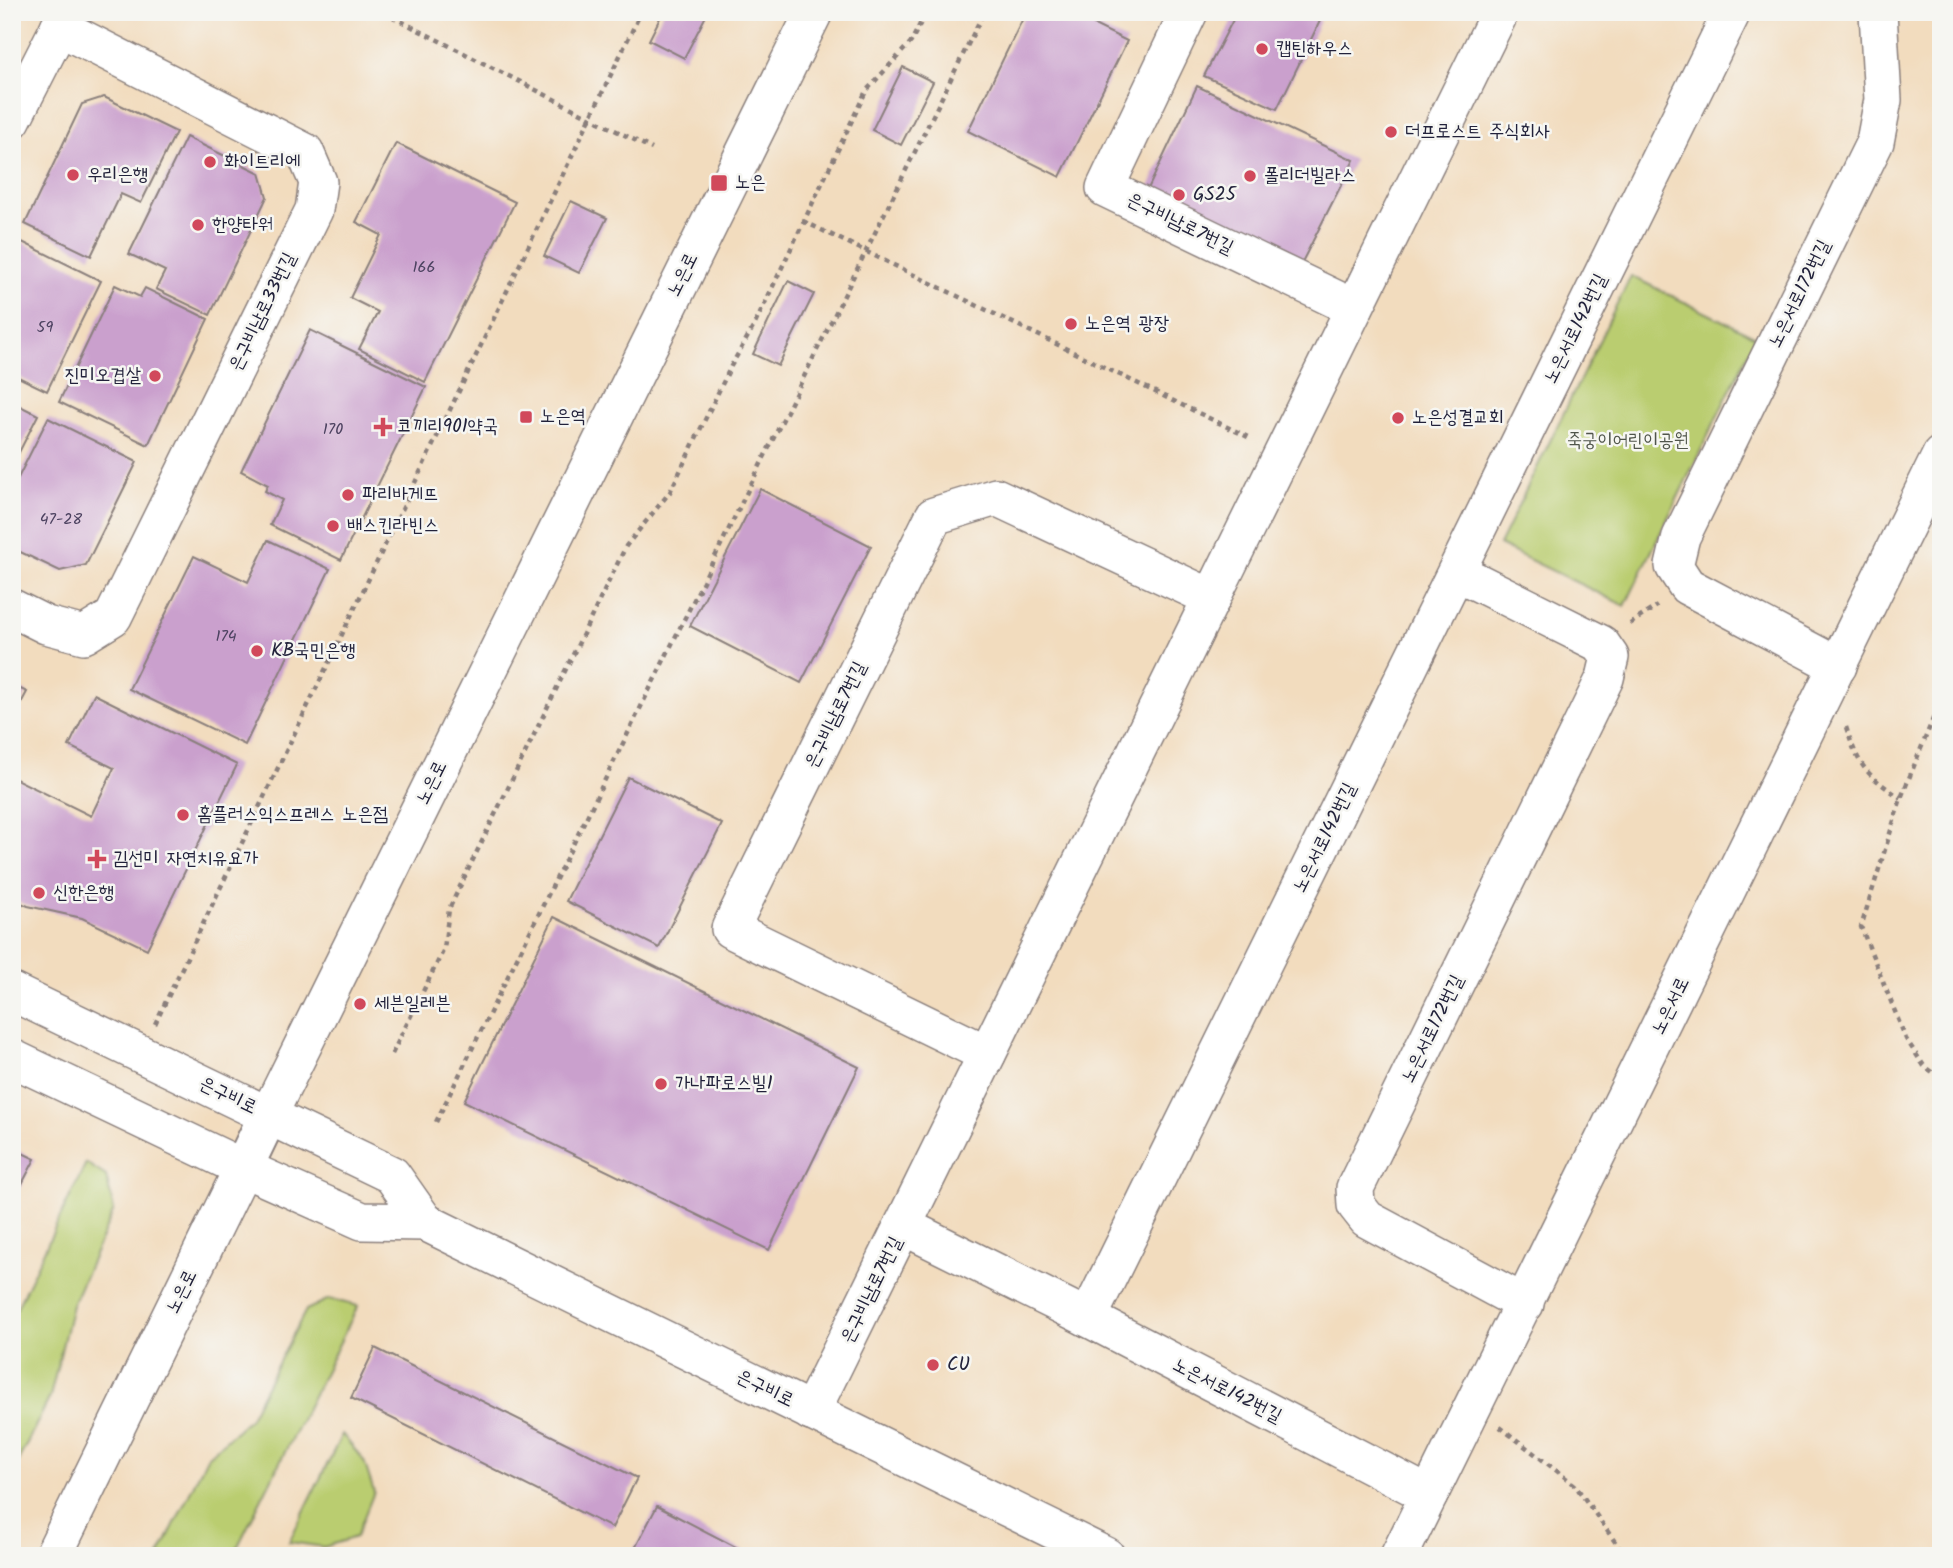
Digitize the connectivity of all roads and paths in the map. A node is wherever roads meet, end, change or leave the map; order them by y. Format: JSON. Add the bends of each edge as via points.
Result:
{"nodes":[{"id":1,"x":383,"y":12,"type":"edge"},
{"id":2,"x":641,"y":12,"type":"edge"},
{"id":3,"x":814,"y":12,"type":"edge"},
{"id":4,"x":926,"y":12,"type":"edge"},
{"id":5,"x":984,"y":12,"type":"edge"},
{"id":6,"x":1189,"y":12,"type":"edge"},
{"id":7,"x":1500,"y":12,"type":"edge"},
{"id":8,"x":1732,"y":12,"type":"edge"},
{"id":9,"x":1878,"y":12,"type":"edge"},
{"id":10,"x":63,"y":20,"type":"edge"},
{"id":11,"x":590,"y":118,"type":"junction"},
{"id":12,"x":12,"y":120,"type":"edge"},
{"id":13,"x":652,"y":149,"type":"dead end"},
{"id":14,"x":803,"y":221,"type":"junction"},
{"id":15,"x":866,"y":251,"type":"junction"},
{"id":16,"x":1354,"y":309,"type":"junction"},
{"id":17,"x":1283,"y":454,"type":"junction"},
{"id":18,"x":1941,"y":455,"type":"edge"},
{"id":19,"x":1457,"y":572,"type":"junction"},
{"id":20,"x":1681,"y":576,"type":"junction"},
{"id":21,"x":1212,"y":598,"type":"junction"},
{"id":22,"x":12,"y":608,"type":"edge"},
{"id":23,"x":1603,"y":661,"type":"junction"},
{"id":24,"x":1830,"y":680,"type":"junction"},
{"id":25,"x":1941,"y":699,"type":"edge"},
{"id":26,"x":1901,"y":798,"type":"junction"},
{"id":27,"x":12,"y":992,"type":"edge"},
{"id":28,"x":141,"y":1053,"type":"junction"},
{"id":29,"x":392,"y":1054,"type":"dead end"},
{"id":30,"x":987,"y":1054,"type":"junction"},
{"id":31,"x":12,"y":1058,"type":"edge"},
{"id":32,"x":1941,"y":1078,"type":"edge"},
{"id":33,"x":268,"y":1116,"type":"junction"},
{"id":34,"x":436,"y":1122,"type":"dead end"},
{"id":35,"x":243,"y":1168,"type":"junction"},
{"id":36,"x":425,"y":1222,"type":"junction"},
{"id":37,"x":903,"y":1226,"type":"junction"},
{"id":38,"x":1525,"y":1304,"type":"junction"},
{"id":39,"x":1088,"y":1318,"type":"junction"},
{"id":40,"x":1471,"y":1410,"type":"junction"},
{"id":41,"x":811,"y":1412,"type":"junction"},
{"id":42,"x":1429,"y":1495,"type":"junction"},
{"id":43,"x":1042,"y":1542,"type":"edge"},
{"id":44,"x":53,"y":1556,"type":"edge"},
{"id":45,"x":1106,"y":1556,"type":"edge"},
{"id":46,"x":1399,"y":1556,"type":"edge"},
{"id":47,"x":1625,"y":1556,"type":"edge"}],
"edges":[{"from":1,"to":11,"type":"path"},
{"from":2,"to":11,"type":"path"},
{"from":3,"to":33,"type":"street","name":"노은로"},
{"from":4,"to":14,"type":"path","via":[[911,42],[866,91]]},
{"from":5,"to":15,"type":"path"},
{"from":6,"to":16,"type":"street","name":"은구비남로7번길","via":[[1105,188]]},
{"from":7,"to":16,"type":"street","name":"은구비남로7번길"},
{"from":8,"to":19,"type":"street","name":"노은서로142번길"},
{"from":9,"to":20,"type":"street","name":"노은서로172번길","via":[[1883,100],[1875,142],[1681,537]]},
{"from":10,"to":12,"type":"street","name":"은구비남로33번길"},
{"from":10,"to":22,"type":"street","name":"은구비남로33번길","via":[[305,152],[318,182],[314,210],[113,617],[85,635],[46,625]]},
{"from":11,"to":13,"type":"path"},
{"from":11,"to":28,"type":"path"},
{"from":14,"to":15,"type":"path"},
{"from":14,"to":29,"type":"path","via":[[670,492],[626,546],[449,909],[444,949]]},
{"from":15,"to":17,"type":"path"},
{"from":15,"to":34,"type":"path"},
{"from":16,"to":17,"type":"street","name":"은구비남로7번길"},
{"from":17,"to":21,"type":"street","name":"은구비남로7번길"},
{"from":18,"to":24,"type":"street","name":"노은서로"},
{"from":19,"to":23,"type":"street"},
{"from":19,"to":39,"type":"street","name":"노은서로142번길"},
{"from":20,"to":23,"type":"path"},
{"from":20,"to":24,"type":"street"},
{"from":21,"to":30,"type":"street","name":"은구비남로7번길"},
{"from":21,"to":30,"type":"street","name":"은구비남로7번길","via":[[996,497],[934,516],[730,929]]},
{"from":23,"to":38,"type":"street","name":"노은서로172번길","via":[[1355,1188],[1356,1205],[1367,1219]]},
{"from":24,"to":26,"type":"path","via":[[1833,702],[1854,752],[1871,778]]},
{"from":24,"to":38,"type":"street","name":"노은서로"},
{"from":25,"to":26,"type":"path"},
{"from":26,"to":32,"type":"path","via":[[1861,927],[1906,1039],[1924,1066]]},
{"from":27,"to":28,"type":"street","name":"은구비로"},
{"from":28,"to":33,"type":"street","name":"은구비로"},
{"from":30,"to":37,"type":"street","name":"은구비남로7번길"},
{"from":31,"to":35,"type":"street","name":"은구비로"},
{"from":33,"to":35,"type":"main road","name":"노은로"},
{"from":33,"to":36,"type":"street","name":"은구비로","via":[[393,1175]]},
{"from":35,"to":36,"type":"street","name":"은구비로","via":[[362,1221]]},
{"from":35,"to":44,"type":"street","name":"노은로"},
{"from":36,"to":41,"type":"street","name":"은구비로"},
{"from":37,"to":39,"type":"street"},
{"from":37,"to":41,"type":"street","name":"은구비남로7번길"},
{"from":38,"to":40,"type":"street","name":"노은서로"},
{"from":39,"to":42,"type":"street","name":"노은서로142번길"},
{"from":40,"to":42,"type":"street","name":"노은서로"},
{"from":40,"to":47,"type":"path","via":[[1575,1485]]},
{"from":41,"to":43,"type":"street","name":"은구비로"},
{"from":42,"to":46,"type":"street","name":"노은서로"},
{"from":43,"to":45,"type":"street","name":"은구비로"}]}
